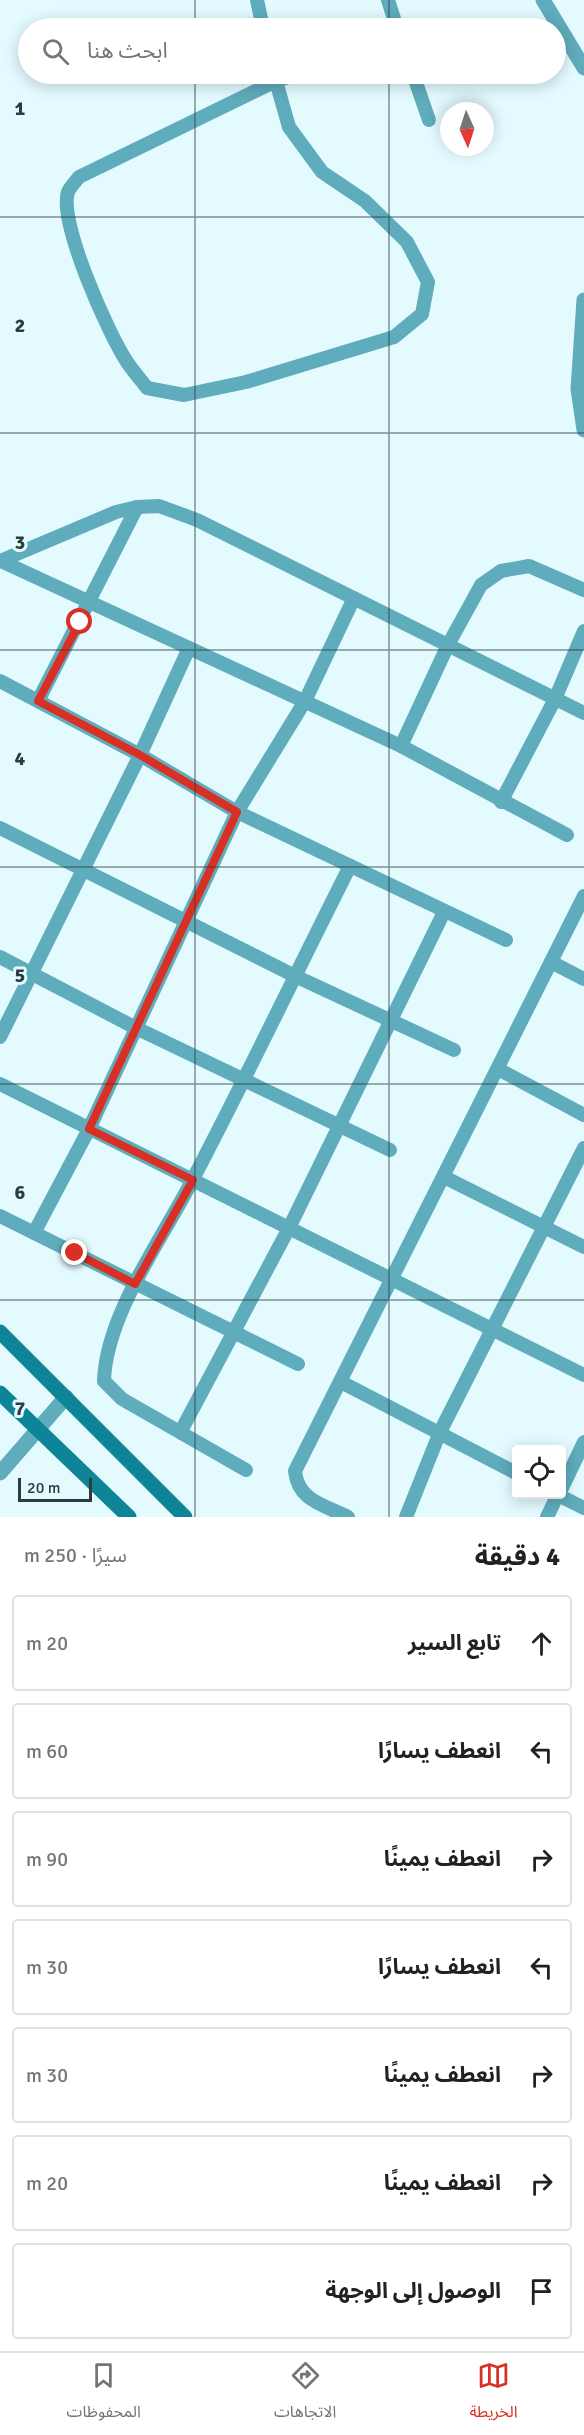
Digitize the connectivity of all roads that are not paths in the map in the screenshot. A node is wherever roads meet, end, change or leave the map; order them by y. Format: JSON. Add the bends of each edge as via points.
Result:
{"nodes":[{"id":1,"x":256,"y":0,"type":"edge"},
{"id":2,"x":388,"y":0,"type":"edge"},
{"id":3,"x":543,"y":0,"type":"edge"},
{"id":4,"x":260,"y":18,"type":"edge"},
{"id":5,"x":394,"y":18,"type":"edge"},
{"id":6,"x":554,"y":18,"type":"edge"},
{"id":7,"x":566,"y":38,"type":"edge"},
{"id":8,"x":584,"y":68,"type":"edge"},
{"id":9,"x":261,"y":84,"type":"edge"},
{"id":10,"x":277,"y":84,"type":"edge"},
{"id":11,"x":416,"y":84,"type":"edge"},
{"id":12,"x":429,"y":120,"type":"dead end"},
{"id":13,"x":584,"y":300,"type":"edge"},
{"id":14,"x":584,"y":430,"type":"edge"},
{"id":15,"x":137,"y":507,"type":"junction"},
{"id":16,"x":0,"y":561,"type":"edge"},
{"id":17,"x":584,"y":590,"type":"edge"},
{"id":18,"x":354,"y":598,"type":"junction"},
{"id":19,"x":91,"y":602,"type":"junction"},
{"id":20,"x":584,"y":631,"type":"edge"},
{"id":21,"x":448,"y":645,"type":"junction"},
{"id":22,"x":189,"y":648,"type":"junction"},
{"id":23,"x":0,"y":681,"type":"edge"},
{"id":24,"x":555,"y":699,"type":"junction"},
{"id":25,"x":38,"y":701,"type":"junction"},
{"id":26,"x":304,"y":701,"type":"junction"},
{"id":27,"x":584,"y":713,"type":"edge"},
{"id":28,"x":401,"y":746,"type":"junction"},
{"id":29,"x":140,"y":755,"type":"junction"},
{"id":30,"x":501,"y":802,"type":"junction"},
{"id":31,"x":237,"y":812,"type":"junction"},
{"id":32,"x":0,"y":828,"type":"edge"},
{"id":33,"x":567,"y":835,"type":"dead end"},
{"id":34,"x":350,"y":866,"type":"junction"},
{"id":35,"x":82,"y":870,"type":"junction"},
{"id":36,"x":584,"y":896,"type":"edge"},
{"id":37,"x":444,"y":912,"type":"junction"},
{"id":38,"x":186,"y":921,"type":"junction"},
{"id":39,"x":506,"y":940,"type":"dead end"},
{"id":40,"x":0,"y":957,"type":"edge"},
{"id":41,"x":551,"y":962,"type":"junction"},
{"id":42,"x":32,"y":973,"type":"junction"},
{"id":43,"x":295,"y":976,"type":"junction"},
{"id":44,"x":584,"y":979,"type":"edge"},
{"id":45,"x":392,"y":1019,"type":"junction"},
{"id":46,"x":136,"y":1028,"type":"junction"},
{"id":47,"x":0,"y":1036,"type":"edge"},
{"id":48,"x":454,"y":1050,"type":"dead end"},
{"id":49,"x":498,"y":1069,"type":"junction"},
{"id":50,"x":243,"y":1079,"type":"junction"},
{"id":51,"x":0,"y":1084,"type":"edge"},
{"id":52,"x":584,"y":1115,"type":"edge"},
{"id":53,"x":339,"y":1127,"type":"junction"},
{"id":54,"x":89,"y":1129,"type":"junction"},
{"id":55,"x":584,"y":1148,"type":"edge"},
{"id":56,"x":390,"y":1150,"type":"dead end"},
{"id":57,"x":444,"y":1177,"type":"junction"},
{"id":58,"x":193,"y":1180,"type":"junction"},
{"id":59,"x":0,"y":1216,"type":"edge"},
{"id":60,"x":544,"y":1227,"type":"junction"},
{"id":61,"x":289,"y":1228,"type":"junction"},
{"id":62,"x":34,"y":1233,"type":"junction"},
{"id":63,"x":584,"y":1247,"type":"edge"},
{"id":64,"x":393,"y":1280,"type":"junction"},
{"id":65,"x":135,"y":1284,"type":"junction"},
{"id":66,"x":493,"y":1329,"type":"junction"},
{"id":67,"x":0,"y":1332,"type":"edge"},
{"id":68,"x":233,"y":1333,"type":"junction"},
{"id":69,"x":298,"y":1364,"type":"dead end"},
{"id":70,"x":584,"y":1375,"type":"edge"},
{"id":71,"x":341,"y":1382,"type":"junction"},
{"id":72,"x":0,"y":1393,"type":"edge"},
{"id":73,"x":66,"y":1397,"type":"junction"},
{"id":74,"x":37,"y":1430,"type":"junction"},
{"id":75,"x":181,"y":1431,"type":"junction"},
{"id":76,"x":440,"y":1432,"type":"junction"},
{"id":77,"x":584,"y":1442,"type":"edge"},
{"id":78,"x":246,"y":1470,"type":"dead end"},
{"id":79,"x":512,"y":1471,"type":"edge"},
{"id":80,"x":0,"y":1473,"type":"edge"},
{"id":81,"x":566,"y":1477,"type":"edge"},
{"id":82,"x":566,"y":1498,"type":"edge"},
{"id":83,"x":555,"y":1499,"type":"edge"},
{"id":84,"x":584,"y":1508,"type":"edge"},
{"id":85,"x":129,"y":1517,"type":"edge"},
{"id":86,"x":185,"y":1517,"type":"edge"},
{"id":87,"x":348,"y":1517,"type":"edge"},
{"id":88,"x":406,"y":1517,"type":"edge"},
{"id":89,"x":547,"y":1517,"type":"edge"}],
"edges":[{"from":1,"to":4,"type":"lane"},
{"from":2,"to":5,"type":"lane"},
{"from":3,"to":6,"type":"street"},
{"from":7,"to":8,"type":"street"},
{"from":9,"to":10,"type":"lane","via":[[79,177],[68,192],[71,231],[99,308],[127,362],[147,388],[184,395],[246,382],[394,337],[422,314],[428,282],[407,242],[365,201],[322,172],[289,127]]},
{"from":11,"to":12,"type":"lane"},
{"from":13,"to":14,"type":"street","via":[[578,389]]},
{"from":15,"to":16,"type":"lane"},
{"from":15,"to":18,"type":"lane","via":[[159,506],[197,520]]},
{"from":15,"to":19,"type":"lane"},
{"from":16,"to":19,"type":"lane"},
{"from":17,"to":21,"type":"lane","via":[[529,566],[501,571],[481,585]]},
{"from":18,"to":21,"type":"lane"},
{"from":18,"to":26,"type":"lane"},
{"from":19,"to":22,"type":"lane"},
{"from":19,"to":25,"type":"lane"},
{"from":20,"to":24,"type":"lane"},
{"from":21,"to":24,"type":"lane"},
{"from":21,"to":28,"type":"lane"},
{"from":22,"to":26,"type":"lane"},
{"from":22,"to":29,"type":"lane"},
{"from":23,"to":25,"type":"lane"},
{"from":24,"to":27,"type":"lane"},
{"from":24,"to":30,"type":"lane"},
{"from":25,"to":29,"type":"lane"},
{"from":26,"to":28,"type":"lane"},
{"from":26,"to":31,"type":"lane"},
{"from":28,"to":30,"type":"lane"},
{"from":29,"to":31,"type":"lane"},
{"from":29,"to":35,"type":"lane"},
{"from":30,"to":33,"type":"lane"},
{"from":31,"to":34,"type":"lane"},
{"from":31,"to":38,"type":"lane"},
{"from":32,"to":35,"type":"lane"},
{"from":34,"to":37,"type":"lane"},
{"from":34,"to":43,"type":"lane"},
{"from":35,"to":38,"type":"lane"},
{"from":35,"to":42,"type":"lane"},
{"from":36,"to":41,"type":"lane"},
{"from":37,"to":39,"type":"lane"},
{"from":37,"to":45,"type":"lane"},
{"from":38,"to":43,"type":"lane"},
{"from":38,"to":46,"type":"lane"},
{"from":40,"to":42,"type":"lane"},
{"from":41,"to":44,"type":"lane"},
{"from":41,"to":49,"type":"lane"},
{"from":42,"to":46,"type":"lane"},
{"from":42,"to":47,"type":"lane"},
{"from":43,"to":45,"type":"lane"},
{"from":43,"to":50,"type":"lane"},
{"from":45,"to":48,"type":"lane"},
{"from":45,"to":53,"type":"lane"},
{"from":46,"to":50,"type":"lane"},
{"from":46,"to":54,"type":"lane"},
{"from":49,"to":52,"type":"lane"},
{"from":49,"to":57,"type":"lane"},
{"from":50,"to":53,"type":"lane"},
{"from":50,"to":58,"type":"lane"},
{"from":51,"to":54,"type":"lane"},
{"from":53,"to":56,"type":"lane"},
{"from":53,"to":61,"type":"lane"},
{"from":54,"to":58,"type":"lane"},
{"from":54,"to":62,"type":"lane"},
{"from":55,"to":60,"type":"lane"},
{"from":57,"to":60,"type":"lane"},
{"from":57,"to":64,"type":"lane"},
{"from":58,"to":61,"type":"lane"},
{"from":58,"to":65,"type":"lane"},
{"from":59,"to":62,"type":"lane"},
{"from":60,"to":63,"type":"lane"},
{"from":60,"to":66,"type":"lane"},
{"from":61,"to":64,"type":"lane"},
{"from":61,"to":68,"type":"lane"},
{"from":62,"to":65,"type":"lane"},
{"from":64,"to":66,"type":"lane"},
{"from":64,"to":71,"type":"lane"},
{"from":65,"to":68,"type":"lane"},
{"from":65,"to":75,"type":"lane","via":[[105,1356],[104,1381],[122,1399]]},
{"from":66,"to":70,"type":"lane"},
{"from":66,"to":76,"type":"lane"},
{"from":67,"to":73,"type":"main road"},
{"from":68,"to":69,"type":"lane"},
{"from":68,"to":75,"type":"lane"},
{"from":71,"to":76,"type":"lane"},
{"from":71,"to":87,"type":"lane","via":[[295,1471],[303,1495]]},
{"from":72,"to":74,"type":"main road"},
{"from":73,"to":74,"type":"street"},
{"from":73,"to":86,"type":"main road"},
{"from":74,"to":80,"type":"street"},
{"from":74,"to":85,"type":"main road"},
{"from":75,"to":78,"type":"lane"},
{"from":76,"to":79,"type":"lane"},
{"from":76,"to":88,"type":"lane"},
{"from":77,"to":81,"type":"lane"},
{"from":82,"to":84,"type":"lane"},
{"from":83,"to":89,"type":"lane"}]}
